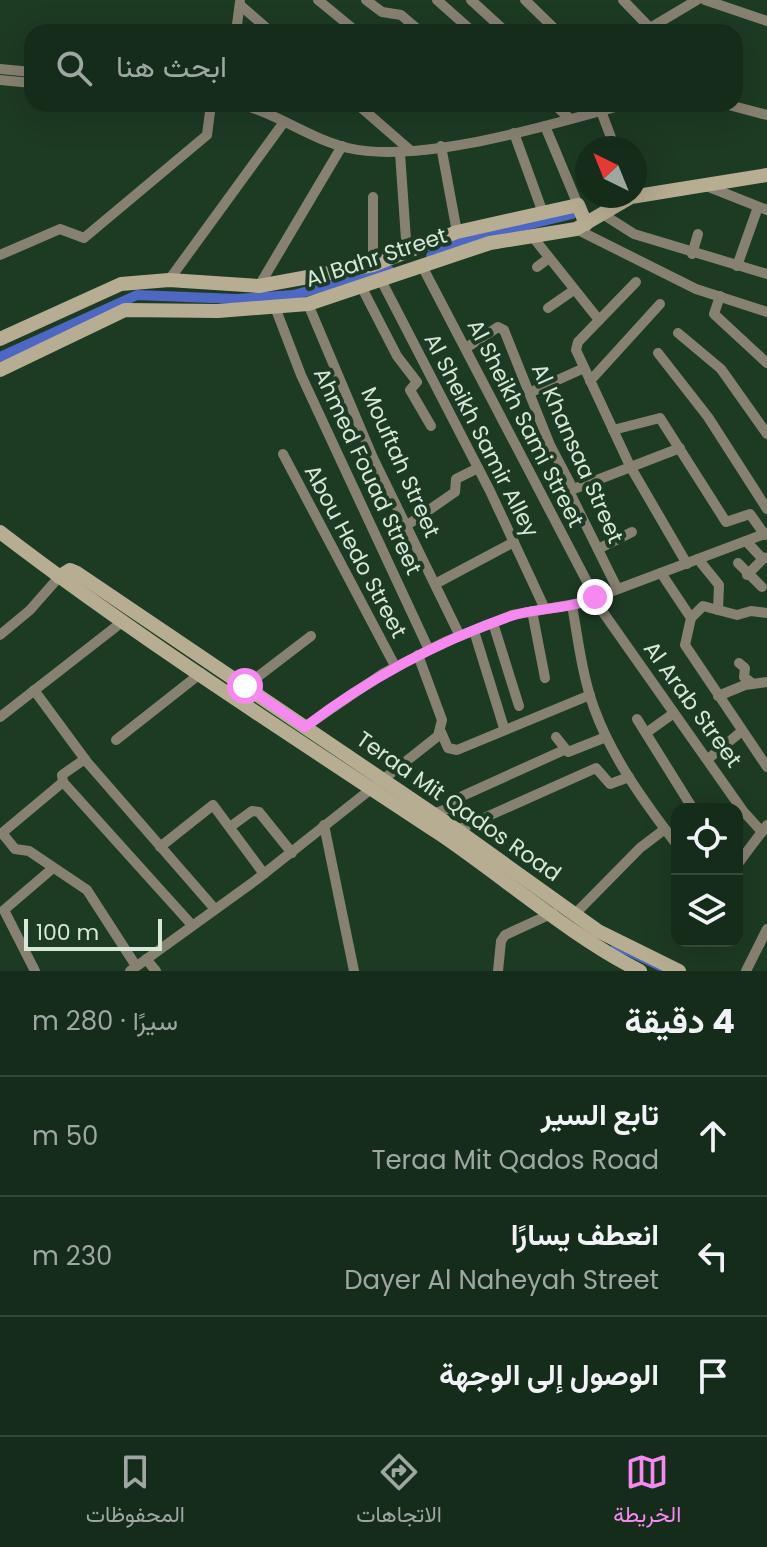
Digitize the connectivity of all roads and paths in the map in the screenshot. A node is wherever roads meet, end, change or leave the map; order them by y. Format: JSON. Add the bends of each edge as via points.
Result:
{"nodes":[{"id":1,"x":318,"y":0,"type":"edge"},
{"id":2,"x":366,"y":0,"type":"edge"},
{"id":3,"x":437,"y":0,"type":"edge"},
{"id":4,"x":471,"y":0,"type":"edge"},
{"id":5,"x":525,"y":0,"type":"edge"},
{"id":6,"x":623,"y":0,"type":"edge"},
{"id":7,"x":697,"y":0,"type":"edge"},
{"id":8,"x":705,"y":0,"type":"edge"},
{"id":9,"x":240,"y":2,"type":"edge"},
{"id":10,"x":767,"y":21,"type":"edge"},
{"id":11,"x":237,"y":24,"type":"edge"},
{"id":12,"x":263,"y":24,"type":"edge"},
{"id":13,"x":347,"y":24,"type":"edge"},
{"id":14,"x":412,"y":24,"type":"edge"},
{"id":15,"x":464,"y":24,"type":"edge"},
{"id":16,"x":497,"y":24,"type":"edge"},
{"id":17,"x":550,"y":24,"type":"edge"},
{"id":18,"x":646,"y":24,"type":"edge"},
{"id":19,"x":661,"y":24,"type":"edge"},
{"id":20,"x":0,"y":69,"type":"edge"},
{"id":21,"x":24,"y":71,"type":"edge"},
{"id":22,"x":0,"y":80,"type":"edge"},
{"id":23,"x":24,"y":82,"type":"edge"},
{"id":24,"x":743,"y":109,"type":"edge"},
{"id":25,"x":210,"y":112,"type":"edge"},
{"id":26,"x":259,"y":112,"type":"edge"},
{"id":27,"x":365,"y":112,"type":"edge"},
{"id":28,"x":563,"y":112,"type":"edge"},
{"id":29,"x":598,"y":112,"type":"joint"},
{"id":30,"x":767,"y":115,"type":"edge"},
{"id":31,"x":570,"y":119,"type":"junction"},
{"id":32,"x":284,"y":122,"type":"junction"},
{"id":33,"x":545,"y":126,"type":"junction"},
{"id":34,"x":514,"y":133,"type":"junction"},
{"id":35,"x":609,"y":136,"type":"edge"},
{"id":36,"x":342,"y":146,"type":"junction"},
{"id":37,"x":441,"y":146,"type":"junction"},
{"id":38,"x":406,"y":152,"type":"junction"},
{"id":39,"x":767,"y":175,"type":"edge"},
{"id":40,"x":704,"y":185,"type":"junction"},
{"id":41,"x":647,"y":194,"type":"edge"},
{"id":42,"x":373,"y":197,"type":"dead end"},
{"id":43,"x":575,"y":198,"type":"edge"},
{"id":44,"x":575,"y":206,"type":"edge"},
{"id":45,"x":578,"y":208,"type":"edge"},
{"id":46,"x":611,"y":208,"type":"edge"},
{"id":47,"x":762,"y":208,"type":"edge"},
{"id":48,"x":543,"y":213,"type":"junction"},
{"id":49,"x":601,"y":213,"type":"junction"},
{"id":50,"x":581,"y":226,"type":"junction"},
{"id":51,"x":457,"y":232,"type":"junction"},
{"id":52,"x":488,"y":234,"type":"junction"},
{"id":53,"x":698,"y":234,"type":"dead end"},
{"id":54,"x":532,"y":236,"type":"junction"},
{"id":55,"x":407,"y":254,"type":"junction"},
{"id":56,"x":692,"y":254,"type":"junction"},
{"id":57,"x":0,"y":255,"type":"edge"},
{"id":58,"x":549,"y":258,"type":"junction"},
{"id":59,"x":373,"y":265,"type":"junction"},
{"id":60,"x":422,"y":266,"type":"junction"},
{"id":61,"x":737,"y":266,"type":"junction"},
{"id":62,"x":537,"y":267,"type":"dead end"},
{"id":63,"x":767,"y":274,"type":"edge"},
{"id":64,"x":169,"y":280,"type":"junction"},
{"id":65,"x":381,"y":280,"type":"junction"},
{"id":66,"x":636,"y":282,"type":"dead end"},
{"id":67,"x":259,"y":286,"type":"junction"},
{"id":68,"x":362,"y":288,"type":"junction"},
{"id":69,"x":574,"y":290,"type":"junction"},
{"id":70,"x":720,"y":296,"type":"junction"},
{"id":71,"x":308,"y":304,"type":"junction"},
{"id":72,"x":660,"y":304,"type":"dead end"},
{"id":73,"x":275,"y":307,"type":"junction"},
{"id":74,"x":548,"y":308,"type":"dead end"},
{"id":75,"x":767,"y":312,"type":"edge"},
{"id":76,"x":599,"y":320,"type":"junction"},
{"id":77,"x":678,"y":333,"type":"dead end"},
{"id":78,"x":0,"y":339,"type":"edge"},
{"id":79,"x":466,"y":348,"type":"junction"},
{"id":80,"x":658,"y":353,"type":"dead end"},
{"id":81,"x":767,"y":363,"type":"edge"},
{"id":82,"x":584,"y":368,"type":"junction"},
{"id":83,"x":0,"y":370,"type":"edge"},
{"id":84,"x":590,"y":381,"type":"junction"},
{"id":85,"x":529,"y":393,"type":"junction"},
{"id":86,"x":431,"y":426,"type":"dead end"},
{"id":87,"x":613,"y":430,"type":"junction"},
{"id":88,"x":767,"y":434,"type":"edge"},
{"id":89,"x":680,"y":448,"type":"junction"},
{"id":90,"x":283,"y":454,"type":"dead end"},
{"id":91,"x":630,"y":466,"type":"junction"},
{"id":92,"x":478,"y":468,"type":"junction"},
{"id":93,"x":571,"y":490,"type":"junction"},
{"id":94,"x":767,"y":509,"type":"edge"},
{"id":95,"x":406,"y":526,"type":"junction"},
{"id":96,"x":0,"y":532,"type":"edge"},
{"id":97,"x":632,"y":532,"type":"dead end"},
{"id":98,"x":766,"y":534,"type":"edge"},
{"id":99,"x":746,"y":541,"type":"junction"},
{"id":100,"x":514,"y":542,"type":"junction"},
{"id":101,"x":598,"y":549,"type":"junction"},
{"id":102,"x":765,"y":558,"type":"edge"},
{"id":103,"x":698,"y":559,"type":"junction"},
{"id":104,"x":738,"y":563,"type":"dead end"},
{"id":105,"x":687,"y":564,"type":"junction"},
{"id":106,"x":661,"y":573,"type":"junction"},
{"id":107,"x":747,"y":575,"type":"junction"},
{"id":108,"x":59,"y":577,"type":"junction"},
{"id":109,"x":435,"y":584,"type":"junction"},
{"id":110,"x":762,"y":587,"type":"dead end"},
{"id":111,"x":617,"y":588,"type":"junction"},
{"id":112,"x":594,"y":598,"type":"junction"},
{"id":113,"x":572,"y":605,"type":"junction"},
{"id":114,"x":545,"y":609,"type":"junction"},
{"id":115,"x":718,"y":610,"type":"junction"},
{"id":116,"x":532,"y":611,"type":"junction"},
{"id":117,"x":767,"y":613,"type":"edge"},
{"id":118,"x":691,"y":618,"type":"junction"},
{"id":119,"x":122,"y":622,"type":"junction"},
{"id":120,"x":493,"y":623,"type":"junction"},
{"id":121,"x":474,"y":631,"type":"junction"},
{"id":122,"x":0,"y":635,"type":"edge"},
{"id":123,"x":311,"y":636,"type":"dead end"},
{"id":124,"x":460,"y":636,"type":"junction"},
{"id":125,"x":424,"y":652,"type":"junction"},
{"id":126,"x":739,"y":663,"type":"dead end"},
{"id":127,"x":395,"y":666,"type":"junction"},
{"id":128,"x":201,"y":673,"type":"junction"},
{"id":129,"x":545,"y":678,"type":"dead end"},
{"id":130,"x":767,"y":682,"type":"edge"},
{"id":131,"x":753,"y":684,"type":"junction"},
{"id":132,"x":34,"y":690,"type":"junction"},
{"id":133,"x":239,"y":691,"type":"junction"},
{"id":134,"x":590,"y":695,"type":"junction"},
{"id":135,"x":718,"y":696,"type":"junction"},
{"id":136,"x":519,"y":706,"type":"dead end"},
{"id":137,"x":674,"y":713,"type":"junction"},
{"id":138,"x":0,"y":717,"type":"edge"},
{"id":139,"x":637,"y":719,"type":"dead end"},
{"id":140,"x":287,"y":722,"type":"junction"},
{"id":141,"x":305,"y":727,"type":"junction"},
{"id":142,"x":504,"y":728,"type":"junction"},
{"id":143,"x":742,"y":731,"type":"junction"},
{"id":144,"x":441,"y":732,"type":"junction"},
{"id":145,"x":646,"y":733,"type":"junction"},
{"id":146,"x":556,"y":737,"type":"dead end"},
{"id":147,"x":606,"y":737,"type":"junction"},
{"id":148,"x":116,"y":740,"type":"dead end"},
{"id":149,"x":564,"y":750,"type":"junction"},
{"id":150,"x":85,"y":759,"type":"junction"},
{"id":151,"x":708,"y":759,"type":"junction"},
{"id":152,"x":767,"y":767,"type":"edge"},
{"id":153,"x":629,"y":777,"type":"junction"},
{"id":154,"x":63,"y":782,"type":"junction"},
{"id":155,"x":378,"y":785,"type":"junction"},
{"id":156,"x":689,"y":803,"type":"edge"},
{"id":157,"x":433,"y":814,"type":"junction"},
{"id":158,"x":324,"y":825,"type":"junction"},
{"id":159,"x":230,"y":827,"type":"junction"},
{"id":160,"x":665,"y":829,"type":"junction"},
{"id":161,"x":457,"y":830,"type":"junction"},
{"id":162,"x":764,"y":833,"type":"edge"},
{"id":163,"x":671,"y":837,"type":"edge"},
{"id":164,"x":160,"y":847,"type":"junction"},
{"id":165,"x":292,"y":853,"type":"junction"},
{"id":166,"x":743,"y":857,"type":"edge"},
{"id":167,"x":53,"y":868,"type":"junction"},
{"id":168,"x":264,"y":874,"type":"junction"},
{"id":169,"x":214,"y":908,"type":"junction"},
{"id":170,"x":556,"y":908,"type":"junction"},
{"id":171,"x":575,"y":914,"type":"junction"},
{"id":172,"x":191,"y":924,"type":"junction"},
{"id":173,"x":767,"y":929,"type":"edge"},
{"id":174,"x":137,"y":965,"type":"edge"},
{"id":175,"x":35,"y":971,"type":"edge"},
{"id":176,"x":156,"y":971,"type":"edge"},
{"id":177,"x":354,"y":971,"type":"edge"},
{"id":178,"x":498,"y":971,"type":"edge"},
{"id":179,"x":640,"y":971,"type":"edge"},
{"id":180,"x":679,"y":971,"type":"edge"},
{"id":181,"x":746,"y":971,"type":"edge"}],
"edges":[{"from":1,"to":13,"type":"street"},
{"from":2,"to":14,"type":"street"},
{"from":3,"to":15,"type":"street"},
{"from":4,"to":16,"type":"street"},
{"from":5,"to":17,"type":"street"},
{"from":6,"to":18,"type":"street"},
{"from":7,"to":19,"type":"street"},
{"from":8,"to":10,"type":"street"},
{"from":9,"to":11,"type":"street"},
{"from":9,"to":12,"type":"street"},
{"from":20,"to":21,"type":"street"},
{"from":22,"to":23,"type":"street"},
{"from":24,"to":30,"type":"street"},
{"from":25,"to":57,"type":"street","via":[[207,135],[84,238],[60,229]]},
{"from":26,"to":32,"type":"street"},
{"from":27,"to":38,"type":"street"},
{"from":28,"to":31,"type":"street"},
{"from":29,"to":31,"type":"street"},
{"from":29,"to":35,"type":"street"},
{"from":31,"to":33,"type":"street"},
{"from":32,"to":36,"type":"street"},
{"from":32,"to":64,"type":"street"},
{"from":33,"to":34,"type":"street"},
{"from":33,"to":43,"type":"street"},
{"from":34,"to":37,"type":"street"},
{"from":34,"to":48,"type":"street"},
{"from":36,"to":38,"type":"street"},
{"from":36,"to":67,"type":"street"},
{"from":37,"to":38,"type":"street"},
{"from":37,"to":51,"type":"street"},
{"from":38,"to":55,"type":"street"},
{"from":39,"to":40,"type":"street","name":"Al Bahr Street"},
{"from":40,"to":41,"type":"street","name":"Al Bahr Street"},
{"from":40,"to":47,"type":"street"},
{"from":42,"to":59,"type":"street"},
{"from":44,"to":48,"type":"street","name":"Al Bahr Street"},
{"from":45,"to":50,"type":"street"},
{"from":46,"to":49,"type":"street","name":"Al Bahr Street"},
{"from":47,"to":61,"type":"street"},
{"from":48,"to":52,"type":"street","name":"Al Bahr Street"},
{"from":49,"to":50,"type":"street","name":"Al Bahr Street"},
{"from":49,"to":56,"type":"street","via":[[634,234]]},
{"from":50,"to":54,"type":"street","name":"Al Bahr Street"},
{"from":50,"to":70,"type":"street","via":[[696,289]]},
{"from":51,"to":52,"type":"street","name":"Al Bahr Street"},
{"from":51,"to":55,"type":"street","name":"Al Bahr Street"},
{"from":52,"to":54,"type":"street","name":"Al Bahr Street"},
{"from":52,"to":60,"type":"street","name":"Al Bahr Street"},
{"from":53,"to":56,"type":"street"},
{"from":54,"to":58,"type":"street"},
{"from":55,"to":59,"type":"street","name":"Al Bahr Street"},
{"from":56,"to":61,"type":"street"},
{"from":58,"to":62,"type":"street"},
{"from":58,"to":69,"type":"street"},
{"from":59,"to":67,"type":"street","name":"Al Bahr Street"},
{"from":60,"to":65,"type":"street","name":"Al Bahr Street"},
{"from":60,"to":79,"type":"street","name":"Al Sheikh Sami Street"},
{"from":61,"to":63,"type":"street"},
{"from":64,"to":67,"type":"street","name":"Al Bahr Street"},
{"from":64,"to":78,"type":"street","name":"Al Bahr Street","via":[[98,291]]},
{"from":65,"to":68,"type":"street","name":"Al Bahr Street"},
{"from":65,"to":92,"type":"street","name":"Al Sheikh Samir Alley"},
{"from":66,"to":76,"type":"street"},
{"from":68,"to":71,"type":"street","name":"Al Bahr Street"},
{"from":68,"to":86,"type":"street","via":[[397,356],[412,371],[417,382],[410,390]]},
{"from":69,"to":74,"type":"street"},
{"from":69,"to":76,"type":"street"},
{"from":70,"to":75,"type":"street"},
{"from":70,"to":81,"type":"street","via":[[714,314]]},
{"from":71,"to":73,"type":"street","name":"Al Bahr Street"},
{"from":71,"to":95,"type":"street","name":"Mouftah Street"},
{"from":72,"to":84,"type":"street"},
{"from":73,"to":83,"type":"street","name":"Al Bahr Street","via":[[125,310]]},
{"from":73,"to":125,"type":"street","name":"Ahmed Fouad Street"},
{"from":76,"to":82,"type":"street","via":[[576,346]]},
{"from":77,"to":88,"type":"street","via":[[721,369]]},
{"from":79,"to":85,"type":"street","name":"Al Khansaa Street","via":[[502,328]]},
{"from":79,"to":112,"type":"street","name":"Al Sheikh Sami Street"},
{"from":80,"to":94,"type":"street","via":[[708,417]]},
{"from":82,"to":84,"type":"street"},
{"from":82,"to":85,"type":"street"},
{"from":84,"to":87,"type":"street"},
{"from":85,"to":93,"type":"street","name":"Al Khansaa Street"},
{"from":87,"to":89,"type":"street","via":[[658,417]]},
{"from":87,"to":91,"type":"street"},
{"from":89,"to":91,"type":"street"},
{"from":89,"to":98,"type":"street","via":[[726,522],[750,514]]},
{"from":90,"to":127,"type":"street","name":"Abou Hedo Street"},
{"from":91,"to":93,"type":"street"},
{"from":91,"to":105,"type":"street"},
{"from":92,"to":95,"type":"street","via":[[456,479],[457,491]]},
{"from":92,"to":100,"type":"street","name":"Al Sheikh Samir Alley"},
{"from":93,"to":101,"type":"street","name":"Al Khansaa Street"},
{"from":95,"to":109,"type":"street","name":"Mouftah Street"},
{"from":96,"to":108,"type":"street","name":"Teraa Mit Qados Road"},
{"from":97,"to":101,"type":"street"},
{"from":98,"to":99,"type":"street"},
{"from":99,"to":102,"type":"street"},
{"from":99,"to":103,"type":"street"},
{"from":100,"to":109,"type":"street"},
{"from":100,"to":114,"type":"street","name":"Al Sheikh Samir Alley"},
{"from":101,"to":111,"type":"street","name":"Al Khansaa Street"},
{"from":102,"to":107,"type":"street"},
{"from":103,"to":105,"type":"street"},
{"from":103,"to":115,"type":"street","via":[[719,585]]},
{"from":104,"to":107,"type":"street"},
{"from":105,"to":106,"type":"street"},
{"from":106,"to":111,"type":"street"},
{"from":106,"to":118,"type":"street"},
{"from":107,"to":110,"type":"street"},
{"from":108,"to":119,"type":"street","name":"Teraa Mit Qados Road"},
{"from":108,"to":122,"type":"street"},
{"from":108,"to":133,"type":"street","name":"Teraa Mit Qados Road","via":[[66,571],[77,573]]},
{"from":109,"to":124,"type":"street","name":"Mouftah Street"},
{"from":111,"to":112,"type":"street"},
{"from":112,"to":113,"type":"street"},
{"from":112,"to":137,"type":"street","name":"Al Arab Street"},
{"from":113,"to":114,"type":"street"},
{"from":113,"to":134,"type":"street"},
{"from":114,"to":116,"type":"street"},
{"from":115,"to":117,"type":"street"},
{"from":115,"to":118,"type":"street","via":[[703,606]]},
{"from":116,"to":120,"type":"street"},
{"from":116,"to":129,"type":"street"},
{"from":118,"to":135,"type":"street","via":[[685,645]]},
{"from":119,"to":128,"type":"street","name":"Teraa Mit Qados Road"},
{"from":119,"to":132,"type":"street"},
{"from":120,"to":121,"type":"street"},
{"from":120,"to":136,"type":"street"},
{"from":121,"to":124,"type":"street"},
{"from":121,"to":142,"type":"street"},
{"from":123,"to":133,"type":"street"},
{"from":124,"to":125,"type":"street"},
{"from":125,"to":127,"type":"street"},
{"from":125,"to":144,"type":"street","name":"Ahmed Fouad Street"},
{"from":126,"to":131,"type":"street"},
{"from":127,"to":141,"type":"street"},
{"from":128,"to":133,"type":"street","name":"Teraa Mit Qados Road"},
{"from":128,"to":148,"type":"street"},
{"from":130,"to":131,"type":"street"},
{"from":131,"to":135,"type":"street"},
{"from":132,"to":138,"type":"street"},
{"from":132,"to":150,"type":"street"},
{"from":133,"to":140,"type":"street","name":"Teraa Mit Qados Road"},
{"from":134,"to":142,"type":"street"},
{"from":134,"to":147,"type":"street"},
{"from":135,"to":143,"type":"street"},
{"from":137,"to":145,"type":"street"},
{"from":137,"to":151,"type":"street","name":"Al Arab Street"},
{"from":139,"to":145,"type":"street"},
{"from":140,"to":141,"type":"street","name":"Teraa Mit Qados Road"},
{"from":140,"to":155,"type":"street","name":"Teraa Mit Qados Road"},
{"from":141,"to":155,"type":"street","name":"Teraa Mit Qados Road"},
{"from":142,"to":144,"type":"street","via":[[453,750]]},
{"from":143,"to":151,"type":"street"},
{"from":143,"to":152,"type":"street"},
{"from":144,"to":155,"type":"street"},
{"from":145,"to":156,"type":"street"},
{"from":146,"to":149,"type":"street"},
{"from":147,"to":149,"type":"street"},
{"from":147,"to":153,"type":"street"},
{"from":149,"to":157,"type":"street"},
{"from":150,"to":154,"type":"street","via":[[61,776]]},
{"from":150,"to":164,"type":"street"},
{"from":151,"to":162,"type":"street","name":"Al Arab Street"},
{"from":153,"to":160,"type":"street"},
{"from":153,"to":161,"type":"street","via":[[610,784],[596,768]]},
{"from":154,"to":167,"type":"street","via":[[2,833],[15,849],[28,850]]},
{"from":154,"to":172,"type":"street"},
{"from":155,"to":157,"type":"street","name":"Teraa Mit Qados Road"},
{"from":155,"to":158,"type":"street"},
{"from":155,"to":170,"type":"street","name":"Teraa Mit Qados Road"},
{"from":157,"to":161,"type":"street","name":"Teraa Mit Qados Road"},
{"from":158,"to":165,"type":"street"},
{"from":158,"to":177,"type":"street"},
{"from":159,"to":164,"type":"street","via":[[213,805]]},
{"from":159,"to":165,"type":"street","via":[[252,811],[259,812]]},
{"from":159,"to":168,"type":"street"},
{"from":160,"to":163,"type":"street"},
{"from":160,"to":171,"type":"street"},
{"from":161,"to":170,"type":"street","name":"Teraa Mit Qados Road"},
{"from":162,"to":166,"type":"street"},
{"from":164,"to":169,"type":"street"},
{"from":165,"to":168,"type":"street"},
{"from":167,"to":174,"type":"street","via":[[87,890]]},
{"from":167,"to":175,"type":"street","via":[[4,910]]},
{"from":168,"to":169,"type":"street"},
{"from":169,"to":172,"type":"street"},
{"from":170,"to":171,"type":"street","name":"Teraa Mit Qados Road"},
{"from":170,"to":178,"type":"street","via":[[505,935]]},
{"from":170,"to":179,"type":"street","name":"Teraa Mit Qados Road"},
{"from":171,"to":180,"type":"street","name":"Teraa Mit Qados Road","via":[[627,948]]},
{"from":172,"to":174,"type":"street"},
{"from":173,"to":181,"type":"street"},
{"from":174,"to":176,"type":"street"}]}
